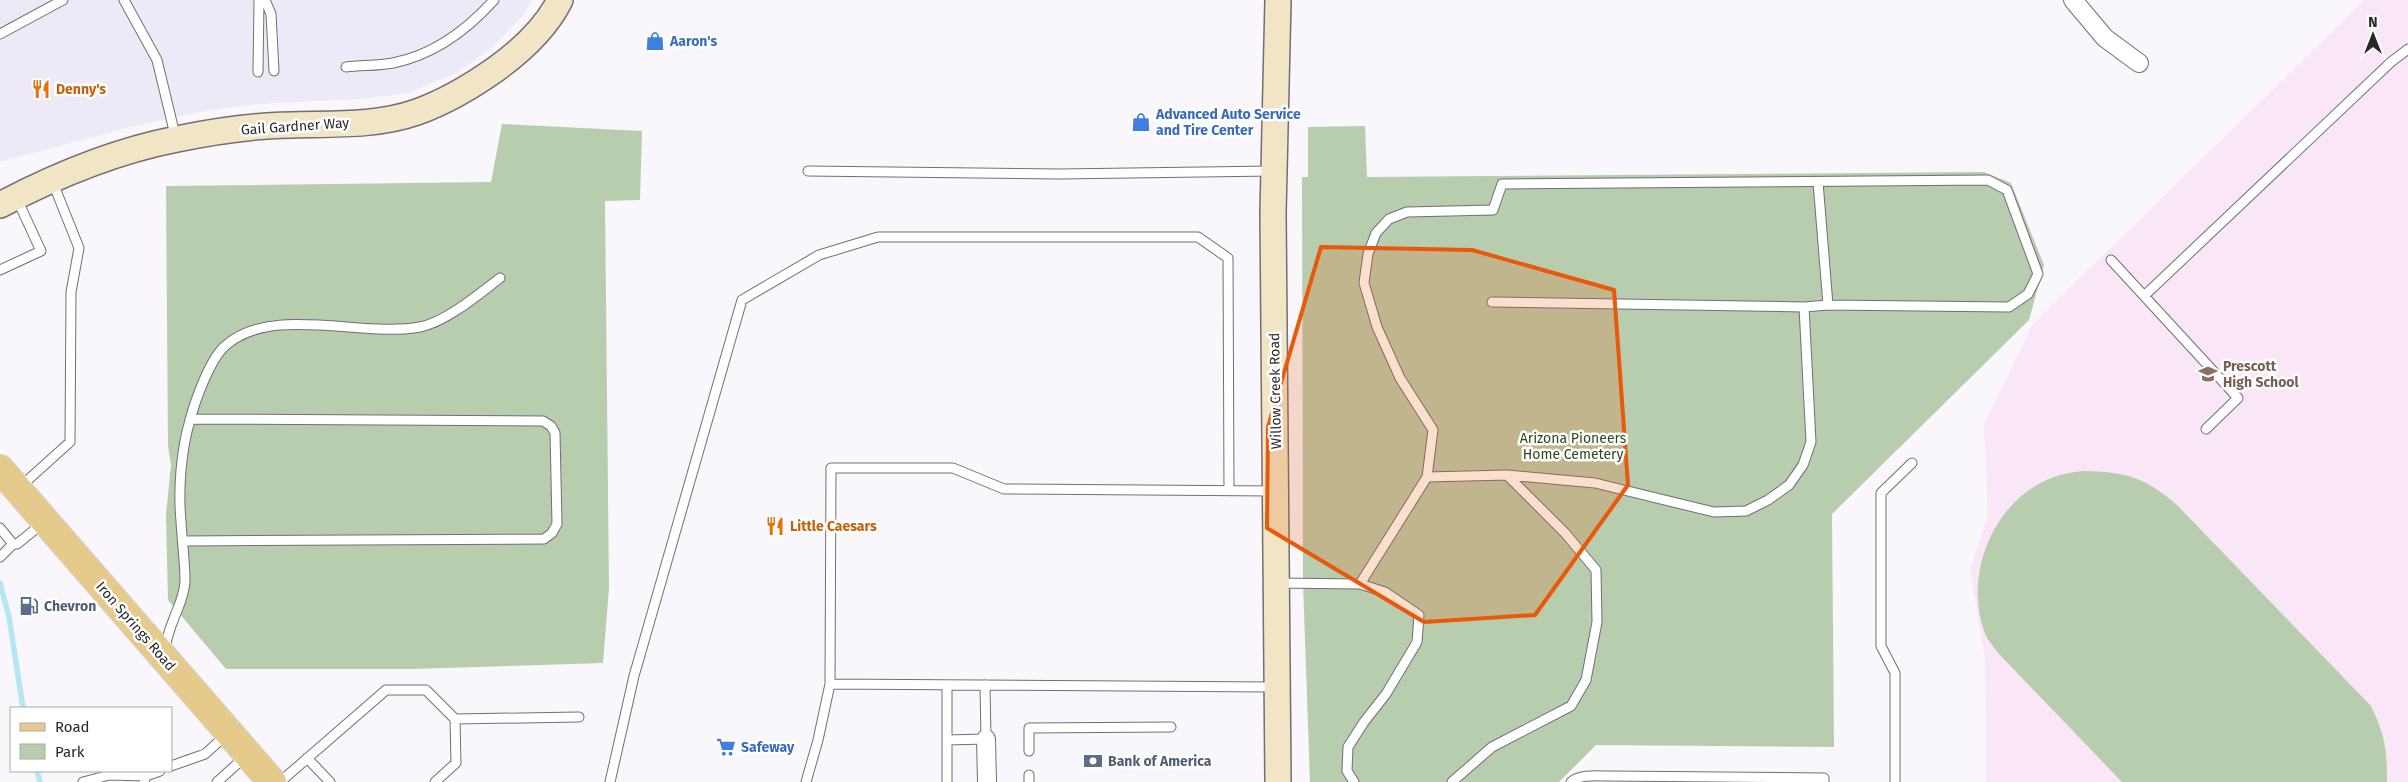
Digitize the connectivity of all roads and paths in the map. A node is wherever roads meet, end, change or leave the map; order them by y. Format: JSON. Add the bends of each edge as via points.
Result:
{"nodes":[{"id":1,"x":63,"y":0,"type":"edge"},
{"id":2,"x":124,"y":0,"type":"edge"},
{"id":3,"x":259,"y":0,"type":"edge"},
{"id":4,"x":265,"y":0,"type":"edge"},
{"id":5,"x":494,"y":0,"type":"edge"},
{"id":6,"x":560,"y":0,"type":"edge"},
{"id":7,"x":1278,"y":0,"type":"edge"},
{"id":8,"x":2073,"y":0,"type":"edge"},
{"id":9,"x":0,"y":34,"type":"edge"},
{"id":10,"x":2408,"y":49,"type":"edge"},
{"id":11,"x":2139,"y":64,"type":"dead end"},
{"id":12,"x":346,"y":67,"type":"dead end"},
{"id":13,"x":274,"y":71,"type":"dead end"},
{"id":14,"x":258,"y":72,"type":"dead end"},
{"id":15,"x":176,"y":139,"type":"junction"},
{"id":16,"x":808,"y":171,"type":"dead end"},
{"id":17,"x":1274,"y":171,"type":"junction"},
{"id":18,"x":52,"y":180,"type":"junction"},
{"id":19,"x":1818,"y":182,"type":"junction"},
{"id":20,"x":8,"y":201,"type":"edge"},
{"id":21,"x":2111,"y":260,"type":"dead end"},
{"id":22,"x":0,"y":270,"type":"edge"},
{"id":23,"x":500,"y":278,"type":"dead end"},
{"id":24,"x":2144,"y":296,"type":"junction"},
{"id":25,"x":1492,"y":302,"type":"dead end"},
{"id":26,"x":1828,"y":305,"type":"junction"},
{"id":27,"x":1804,"y":307,"type":"junction"},
{"id":28,"x":190,"y":419,"type":"junction"},
{"id":29,"x":2206,"y":429,"type":"dead end"},
{"id":30,"x":1912,"y":463,"type":"dead end"},
{"id":31,"x":0,"y":468,"type":"edge"},
{"id":32,"x":1507,"y":475,"type":"junction"},
{"id":33,"x":1427,"y":478,"type":"junction"},
{"id":34,"x":18,"y":489,"type":"junction"},
{"id":35,"x":1229,"y":490,"type":"junction"},
{"id":36,"x":1276,"y":491,"type":"junction"},
{"id":37,"x":45,"y":521,"type":"junction"},
{"id":38,"x":0,"y":528,"type":"edge"},
{"id":39,"x":184,"y":541,"type":"junction"},
{"id":40,"x":14,"y":544,"type":"junction"},
{"id":41,"x":0,"y":558,"type":"edge"},
{"id":42,"x":1276,"y":583,"type":"junction"},
{"id":43,"x":1360,"y":584,"type":"junction"},
{"id":44,"x":162,"y":657,"type":"junction"},
{"id":45,"x":830,"y":684,"type":"junction"},
{"id":46,"x":947,"y":685,"type":"junction"},
{"id":47,"x":985,"y":685,"type":"junction"},
{"id":48,"x":1277,"y":688,"type":"junction"},
{"id":49,"x":579,"y":717,"type":"dead end"},
{"id":50,"x":455,"y":719,"type":"junction"},
{"id":51,"x":1171,"y":727,"type":"dead end"},
{"id":52,"x":229,"y":732,"type":"junction"},
{"id":53,"x":986,"y":739,"type":"junction"},
{"id":54,"x":946,"y":740,"type":"junction"},
{"id":55,"x":1029,"y":750,"type":"dead end"},
{"id":56,"x":248,"y":754,"type":"junction"},
{"id":57,"x":307,"y":758,"type":"junction"},
{"id":58,"x":172,"y":766,"type":"edge"},
{"id":59,"x":158,"y":772,"type":"edge"},
{"id":60,"x":145,"y":779,"type":"edge"},
{"id":61,"x":83,"y":782,"type":"edge"},
{"id":62,"x":217,"y":782,"type":"edge"},
{"id":63,"x":272,"y":782,"type":"edge"},
{"id":64,"x":280,"y":782,"type":"edge"},
{"id":65,"x":330,"y":782,"type":"edge"},
{"id":66,"x":435,"y":782,"type":"edge"},
{"id":67,"x":610,"y":782,"type":"edge"},
{"id":68,"x":806,"y":782,"type":"edge"},
{"id":69,"x":947,"y":782,"type":"edge"},
{"id":70,"x":987,"y":782,"type":"edge"},
{"id":71,"x":1278,"y":782,"type":"edge"},
{"id":72,"x":1354,"y":782,"type":"edge"},
{"id":73,"x":1452,"y":782,"type":"edge"},
{"id":74,"x":1571,"y":782,"type":"edge"},
{"id":75,"x":1824,"y":782,"type":"edge"},
{"id":76,"x":1895,"y":782,"type":"edge"}],
"edges":[{"from":1,"to":9,"type":"lane"},
{"from":2,"to":15,"type":"lane","via":[[157,60]]},
{"from":3,"to":14,"type":"lane"},
{"from":4,"to":13,"type":"lane","via":[[271,14]]},
{"from":5,"to":12,"type":"lane","via":[[458,35],[428,51],[393,63]]},
{"from":6,"to":15,"type":"main road","name":"Gail Gardner Way","via":[[521,51],[474,85],[417,112],[374,122],[266,126]]},
{"from":7,"to":17,"type":"main road","name":"Willow Creek Road"},
{"from":8,"to":11,"type":"street","via":[[2105,38]]},
{"from":10,"to":24,"type":"lane"},
{"from":15,"to":18,"type":"main road","name":"Gail Gardner Way","via":[[112,156]]},
{"from":16,"to":17,"type":"lane","via":[[1060,174]]},
{"from":17,"to":36,"type":"main road","name":"Willow Creek Road"},
{"from":18,"to":20,"type":"main road","name":"Gail Gardner Way"},
{"from":18,"to":34,"type":"lane","via":[[79,248],[71,292],[70,442]]},
{"from":19,"to":26,"type":"lane"},
{"from":19,"to":26,"type":"lane","via":[[1988,180],[2007,190],[2038,274],[2028,294],[2009,307]]},
{"from":19,"to":33,"type":"lane","via":[[1502,184],[1493,210],[1407,212],[1389,219],[1376,233],[1368,254],[1364,283],[1377,327],[1400,378],[1433,430]]},
{"from":20,"to":22,"type":"lane","via":[[41,252]]},
{"from":21,"to":24,"type":"lane"},
{"from":23,"to":28,"type":"lane","via":[[458,309],[422,327],[384,331],[282,324],[250,330],[224,346],[206,376]]},
{"from":24,"to":29,"type":"lane","via":[[2238,398]]},
{"from":25,"to":27,"type":"lane"},
{"from":26,"to":27,"type":"lane"},
{"from":27,"to":32,"type":"lane","via":[[1811,442],[1789,485],[1768,500],[1746,511],[1714,512],[1595,483]]},
{"from":28,"to":39,"type":"lane","via":[[183,463],[180,521]]},
{"from":28,"to":39,"type":"lane","via":[[543,421],[555,433],[557,524],[544,539]]},
{"from":30,"to":76,"type":"lane","via":[[1881,494],[1881,646],[1895,673]]},
{"from":31,"to":34,"type":"main road","name":"Iron Springs Road"},
{"from":32,"to":33,"type":"lane"},
{"from":32,"to":73,"type":"lane","via":[[1565,533],[1596,570],[1597,622],[1586,680],[1571,706],[1492,747]]},
{"from":33,"to":43,"type":"lane"},
{"from":34,"to":37,"type":"main road","name":"Iron Springs Road"},
{"from":35,"to":36,"type":"lane"},
{"from":35,"to":45,"type":"lane","via":[[1004,489],[953,468],[831,468]]},
{"from":35,"to":67,"type":"lane","via":[[1228,258],[1198,237],[878,237],[819,255],[742,300],[634,676]]},
{"from":36,"to":42,"type":"main road","name":"Willow Creek Road"},
{"from":37,"to":40,"type":"lane"},
{"from":37,"to":44,"type":"main road","name":"Iron Springs Road"},
{"from":38,"to":40,"type":"lane"},
{"from":39,"to":44,"type":"lane","via":[[182,602],[172,622]]},
{"from":40,"to":41,"type":"lane"},
{"from":42,"to":43,"type":"lane"},
{"from":42,"to":48,"type":"main road","name":"Willow Creek Road"},
{"from":43,"to":72,"type":"lane","via":[[1385,592],[1419,615],[1417,642],[1386,694],[1348,747],[1347,771]]},
{"from":44,"to":52,"type":"main road","name":"Iron Springs Road"},
{"from":45,"to":46,"type":"lane"},
{"from":45,"to":68,"type":"lane"},
{"from":46,"to":47,"type":"lane"},
{"from":46,"to":54,"type":"lane"},
{"from":47,"to":48,"type":"lane"},
{"from":47,"to":53,"type":"lane"},
{"from":48,"to":71,"type":"main road","name":"Willow Creek Road"},
{"from":49,"to":50,"type":"lane"},
{"from":50,"to":57,"type":"lane","via":[[426,690],[386,690]]},
{"from":50,"to":66,"type":"lane","via":[[456,763]]},
{"from":51,"to":55,"type":"lane","via":[[1029,728]]},
{"from":52,"to":56,"type":"main road","name":"Iron Springs Road"},
{"from":52,"to":58,"type":"lane","via":[[205,754]]},
{"from":53,"to":54,"type":"lane"},
{"from":53,"to":70,"type":"street"},
{"from":54,"to":69,"type":"lane"},
{"from":56,"to":62,"type":"lane"},
{"from":56,"to":63,"type":"main road","name":"Iron Springs Road"},
{"from":57,"to":64,"type":"lane"},
{"from":57,"to":65,"type":"lane"},
{"from":59,"to":60,"type":"lane"},
{"from":60,"to":61,"type":"lane","via":[[109,775]]},
{"from":74,"to":75,"type":"lane","via":[[1609,776],[1824,778]]}]}
